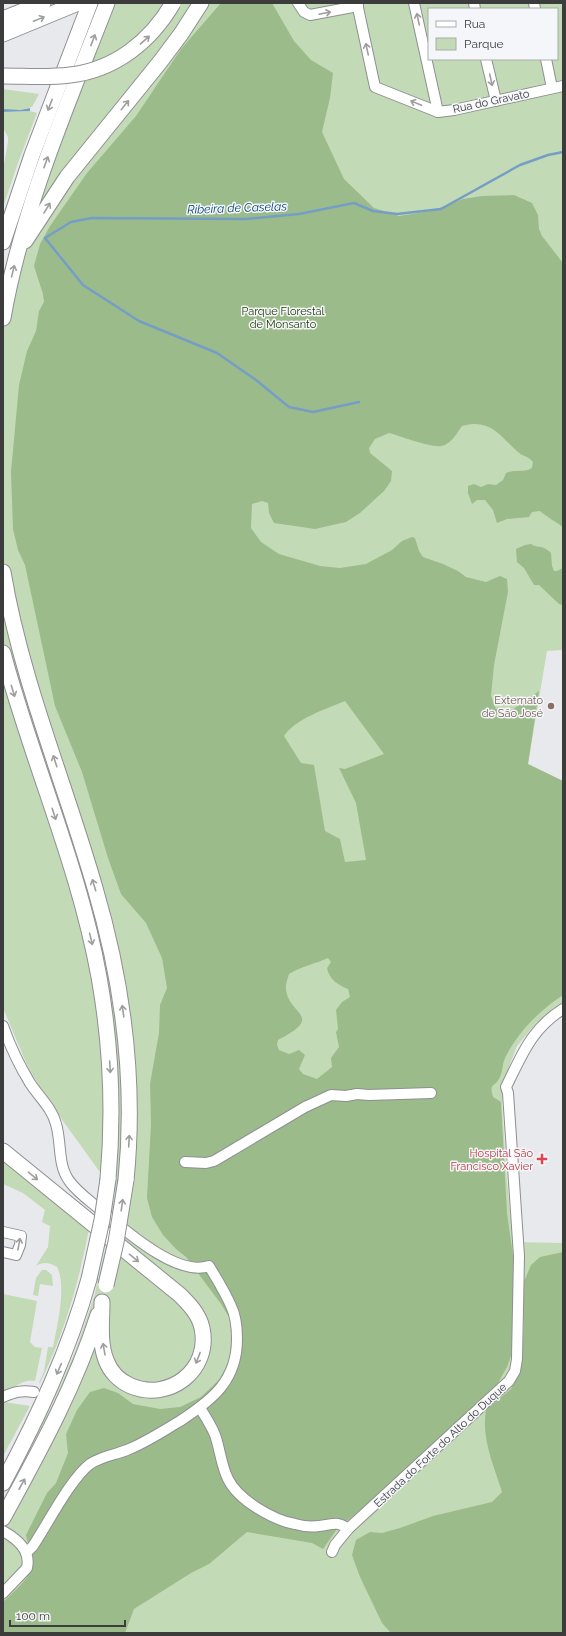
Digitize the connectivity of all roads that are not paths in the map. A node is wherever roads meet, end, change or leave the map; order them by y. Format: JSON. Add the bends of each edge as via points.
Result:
{"nodes":[{"id":1,"x":44,"y":3,"type":"edge"},
{"id":2,"x":82,"y":3,"type":"edge"},
{"id":3,"x":107,"y":3,"type":"edge"},
{"id":4,"x":173,"y":3,"type":"edge"},
{"id":5,"x":200,"y":3,"type":"edge"},
{"id":6,"x":298,"y":3,"type":"edge"},
{"id":7,"x":414,"y":3,"type":"edge"},
{"id":8,"x":357,"y":4,"type":"edge"},
{"id":9,"x":3,"y":19,"type":"edge"},
{"id":10,"x":3,"y":34,"type":"edge"},
{"id":11,"x":486,"y":60,"type":"edge"},
{"id":12,"x":546,"y":60,"type":"edge"},
{"id":13,"x":3,"y":76,"type":"edge"},
{"id":14,"x":563,"y":86,"type":"edge"},
{"id":15,"x":552,"y":88,"type":"junction"},
{"id":16,"x":496,"y":102,"type":"junction"},
{"id":17,"x":438,"y":112,"type":"junction"},
{"id":18,"x":3,"y":242,"type":"edge"},
{"id":19,"x":18,"y":252,"type":"junction"},
{"id":20,"x":3,"y":318,"type":"edge"},
{"id":21,"x":3,"y":572,"type":"edge"},
{"id":22,"x":3,"y":653,"type":"edge"},
{"id":23,"x":563,"y":1009,"type":"edge"},
{"id":24,"x":3,"y":1026,"type":"edge"},
{"id":25,"x":431,"y":1093,"type":"dead end"},
{"id":26,"x":3,"y":1151,"type":"edge"},
{"id":27,"x":185,"y":1162,"type":"dead end"},
{"id":28,"x":3,"y":1232,"type":"edge"},
{"id":29,"x":3,"y":1252,"type":"edge"},
{"id":30,"x":102,"y":1302,"type":"junction"},
{"id":31,"x":34,"y":1392,"type":"dead end"},
{"id":32,"x":3,"y":1397,"type":"edge"},
{"id":33,"x":200,"y":1408,"type":"junction"},
{"id":34,"x":3,"y":1483,"type":"edge"},
{"id":35,"x":3,"y":1518,"type":"edge"},
{"id":36,"x":348,"y":1529,"type":"junction"},
{"id":37,"x":3,"y":1531,"type":"edge"},
{"id":38,"x":332,"y":1552,"type":"dead end"},
{"id":39,"x":26,"y":1553,"type":"junction"},
{"id":40,"x":3,"y":1593,"type":"edge"}],
"edges":[{"from":1,"to":9,"type":"highway"},
{"from":10,"to":2,"type":"highway","one_way":true},
{"from":2,"to":18,"type":"highway","one_way":true},
{"from":19,"to":3,"type":"highway","one_way":true,"via":[[38,185]]},
{"from":13,"to":4,"type":"highway","one_way":true,"bridge":true,"via":[[72,75],[96,70],[112,63],[149,37]]},
{"from":19,"to":5,"type":"highway","one_way":true,"via":[[66,178],[160,62]]},
{"from":6,"to":8,"type":"street","one_way":true,"via":[[304,12],[310,15]]},
{"from":17,"to":7,"type":"street","one_way":true},
{"from":17,"to":8,"type":"street","name":"Rua do Gravato","one_way":true,"via":[[375,87]]},
{"from":11,"to":16,"type":"street","one_way":true},
{"from":12,"to":15,"type":"street"},
{"from":14,"to":15,"type":"street","name":"Rua do Gravato"},
{"from":15,"to":16,"type":"street","name":"Rua do Gravato"},
{"from":16,"to":17,"type":"street","name":"Rua do Gravato"},
{"from":20,"to":19,"type":"highway","one_way":true},
{"from":30,"to":21,"type":"highway","one_way":true,"bridge":true,"via":[[118,1235],[126,1180],[129,1132],[128,1067],[123,1013],[116,969],[96,889],[24,665]]},
{"from":22,"to":34,"type":"highway","one_way":true,"bridge":true,"via":[[78,892],[99,976],[108,1036],[111,1081],[108,1179],[89,1279],[75,1327],[52,1386]]},
{"from":23,"to":36,"type":"street","name":"Estrada do Forte do Alto do Duque","via":[[548,1020],[530,1040],[506,1087],[519,1256],[518,1353],[515,1371],[509,1381]]},
{"from":24,"to":33,"type":"street","via":[[28,1080],[54,1116],[62,1166],[70,1183],[131,1235],[156,1252],[189,1266],[209,1266],[232,1307],[236,1324],[237,1352],[234,1365],[214,1395]]},
{"from":25,"to":27,"type":"street","via":[[331,1095],[305,1107],[214,1161]]},
{"from":26,"to":30,"type":"highway","one_way":true,"via":[[180,1295],[191,1307],[199,1320],[203,1335],[199,1358],[191,1371],[181,1382],[160,1390],[143,1390],[119,1379],[109,1367],[104,1353]]},
{"from":29,"to":28,"type":"street","one_way":true,"via":[[16,1255],[21,1236]]},
{"from":35,"to":30,"type":"highway","one_way":true,"via":[[61,1410]]},
{"from":31,"to":32,"type":"street","via":[[22,1390]]},
{"from":33,"to":36,"type":"street","via":[[215,1435],[228,1479],[255,1507],[294,1524],[319,1526],[335,1523]]},
{"from":33,"to":39,"type":"street","via":[[127,1450],[102,1457],[89,1465],[74,1482]]},
{"from":36,"to":38,"type":"street","name":"Estrada do Forte do Alto do Duque"},
{"from":37,"to":39,"type":"street","via":[[15,1538]]},
{"from":39,"to":40,"type":"street","via":[[27,1568]]}]}
